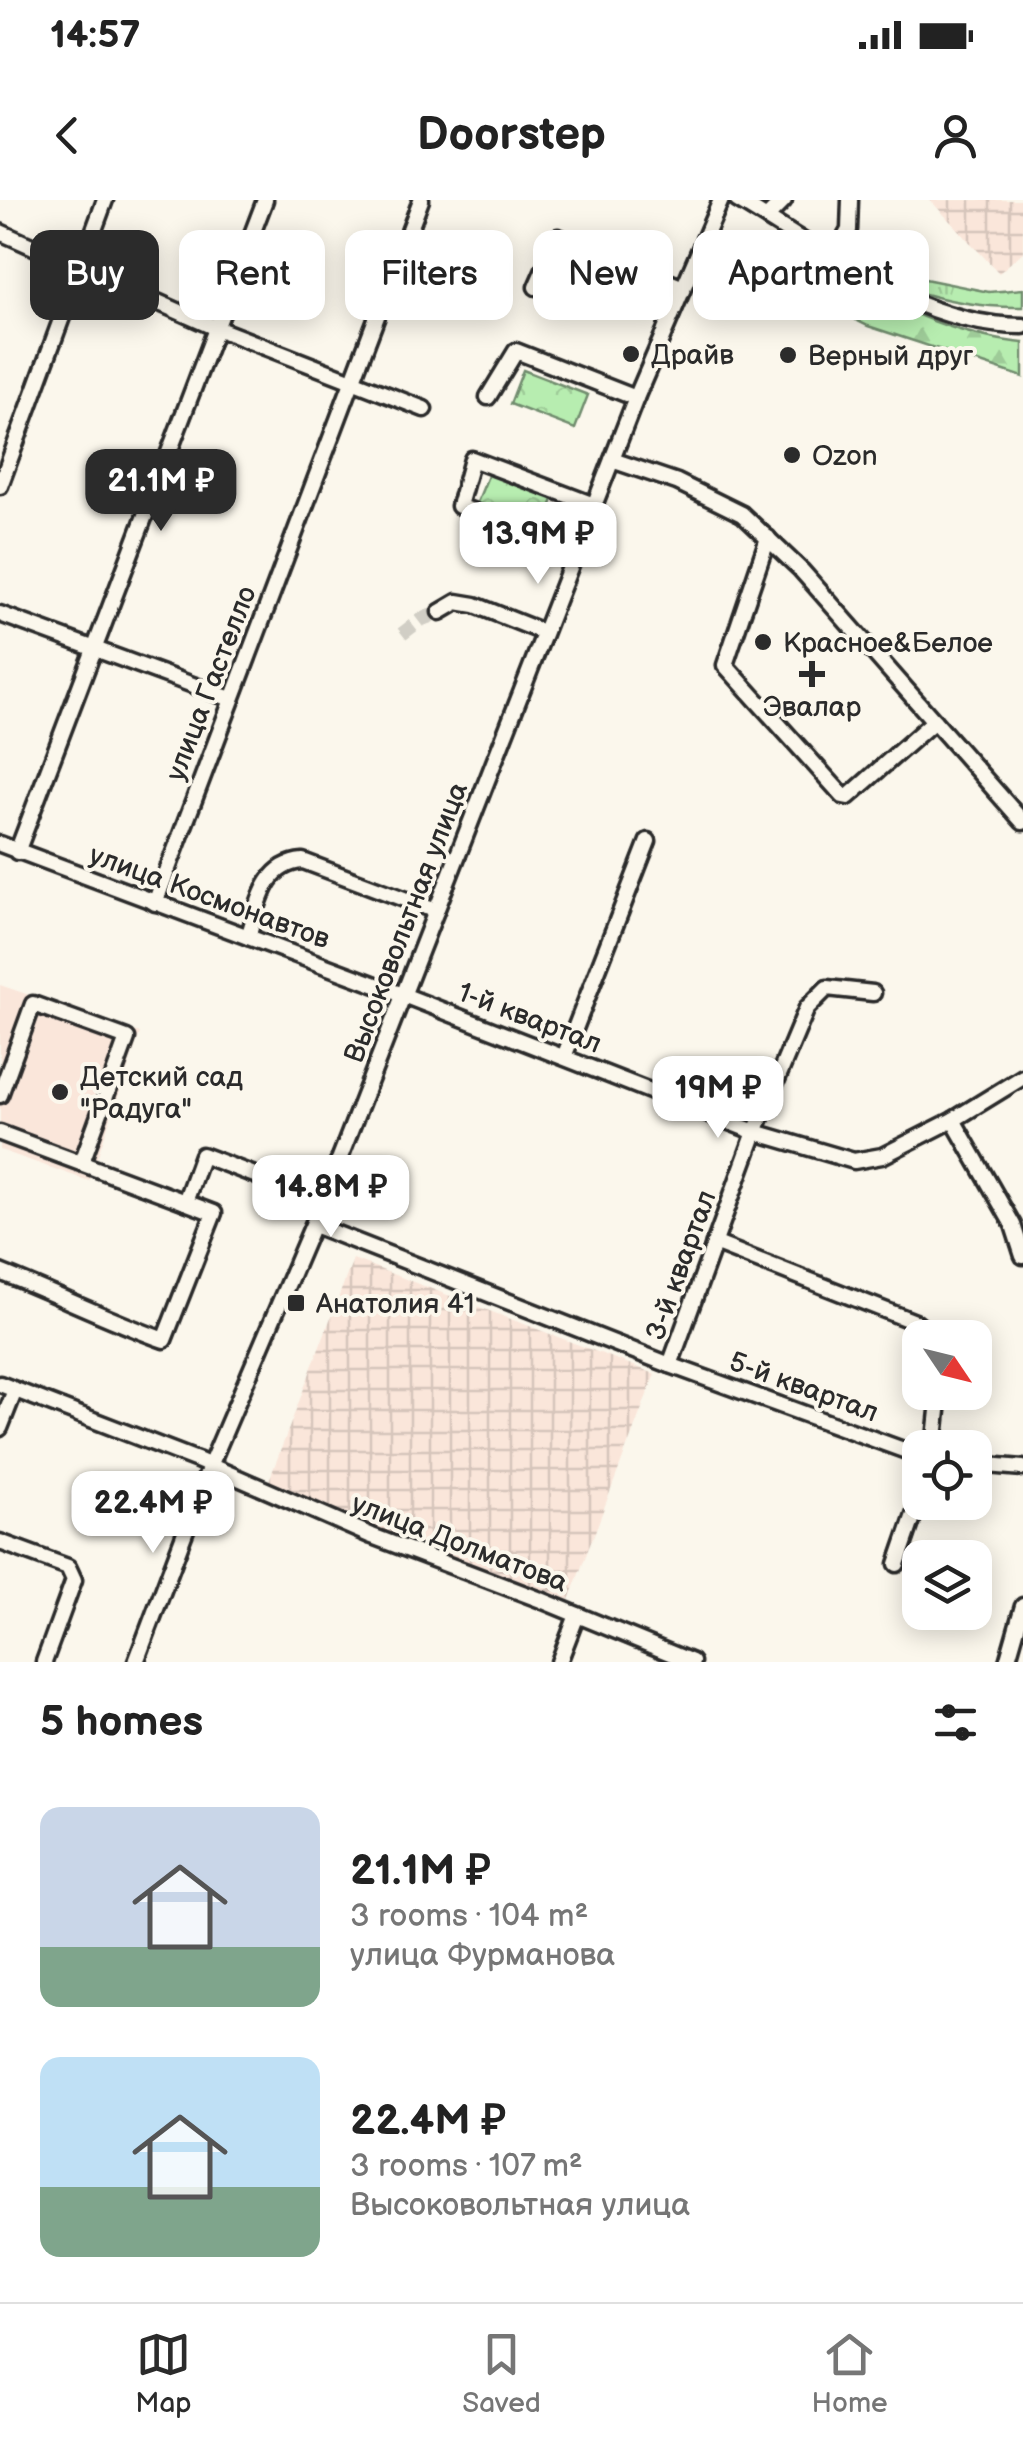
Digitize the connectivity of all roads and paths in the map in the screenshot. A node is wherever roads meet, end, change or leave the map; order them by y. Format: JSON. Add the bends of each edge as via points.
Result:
{"nodes":[{"id":1,"x":105,"y":200,"type":"edge"},
{"id":2,"x":265,"y":200,"type":"edge"},
{"id":3,"x":421,"y":200,"type":"edge"},
{"id":4,"x":722,"y":200,"type":"edge"},
{"id":5,"x":737,"y":200,"type":"edge"},
{"id":6,"x":784,"y":200,"type":"edge"},
{"id":7,"x":850,"y":200,"type":"edge"},
{"id":8,"x":767,"y":217,"type":"junction"},
{"id":9,"x":94,"y":230,"type":"edge"},
{"id":10,"x":787,"y":230,"type":"edge"},
{"id":11,"x":848,"y":230,"type":"edge"},
{"id":12,"x":0,"y":232,"type":"edge"},
{"id":13,"x":30,"y":245,"type":"edge"},
{"id":14,"x":673,"y":283,"type":"edge"},
{"id":15,"x":682,"y":287,"type":"junction"},
{"id":16,"x":159,"y":302,"type":"edge"},
{"id":17,"x":929,"y":305,"type":"edge"},
{"id":18,"x":60,"y":320,"type":"edge"},
{"id":19,"x":1023,"y":326,"type":"edge"},
{"id":20,"x":216,"y":328,"type":"junction"},
{"id":21,"x":350,"y":382,"type":"junction"},
{"id":22,"x":488,"y":397,"type":"dead end"},
{"id":23,"x":636,"y":398,"type":"junction"},
{"id":24,"x":424,"y":409,"type":"dead end"},
{"id":25,"x":612,"y":460,"type":"junction"},
{"id":26,"x":0,"y":486,"type":"edge"},
{"id":27,"x":576,"y":499,"type":"junction"},
{"id":28,"x":594,"y":506,"type":"junction"},
{"id":29,"x":768,"y":538,"type":"junction"},
{"id":30,"x":558,"y":545,"type":"junction"},
{"id":31,"x":576,"y":552,"type":"junction"},
{"id":32,"x":440,"y":612,"type":"tunnel mouth"},
{"id":33,"x":0,"y":614,"type":"edge"},
{"id":34,"x":543,"y":632,"type":"junction"},
{"id":35,"x":94,"y":648,"type":"junction"},
{"id":36,"x":231,"y":699,"type":"junction"},
{"id":37,"x":934,"y":721,"type":"junction"},
{"id":38,"x":1023,"y":822,"type":"edge"},
{"id":39,"x":648,"y":841,"type":"dead end"},
{"id":40,"x":0,"y":844,"type":"edge"},
{"id":41,"x":17,"y":852,"type":"junction"},
{"id":42,"x":155,"y":903,"type":"junction"},
{"id":43,"x":436,"y":911,"type":"junction"},
{"id":44,"x":248,"y":937,"type":"junction"},
{"id":45,"x":874,"y":993,"type":"dead end"},
{"id":46,"x":403,"y":994,"type":"junction"},
{"id":47,"x":564,"y":1057,"type":"junction"},
{"id":48,"x":1023,"y":1077,"type":"edge"},
{"id":49,"x":0,"y":1095,"type":"edge"},
{"id":50,"x":953,"y":1120,"type":"junction"},
{"id":51,"x":0,"y":1132,"type":"edge"},
{"id":52,"x":755,"y":1132,"type":"junction"},
{"id":53,"x":82,"y":1162,"type":"junction"},
{"id":54,"x":323,"y":1201,"type":"junction"},
{"id":55,"x":185,"y":1202,"type":"junction"},
{"id":56,"x":314,"y":1225,"type":"junction"},
{"id":57,"x":714,"y":1243,"type":"junction"},
{"id":58,"x":1023,"y":1256,"type":"edge"},
{"id":59,"x":0,"y":1272,"type":"edge"},
{"id":60,"x":910,"y":1320,"type":"edge"},
{"id":61,"x":670,"y":1365,"type":"junction"},
{"id":62,"x":0,"y":1384,"type":"edge"},
{"id":63,"x":15,"y":1390,"type":"junction"},
{"id":64,"x":0,"y":1428,"type":"edge"},
{"id":65,"x":902,"y":1449,"type":"edge"},
{"id":66,"x":992,"y":1465,"type":"edge"},
{"id":67,"x":210,"y":1466,"type":"junction"},
{"id":68,"x":1023,"y":1468,"type":"edge"},
{"id":69,"x":912,"y":1520,"type":"edge"},
{"id":70,"x":0,"y":1542,"type":"edge"},
{"id":71,"x":897,"y":1564,"type":"dead end"},
{"id":72,"x":1023,"y":1606,"type":"edge"},
{"id":73,"x":578,"y":1615,"type":"junction"},
{"id":74,"x":44,"y":1662,"type":"edge"},
{"id":75,"x":136,"y":1662,"type":"edge"},
{"id":76,"x":559,"y":1662,"type":"edge"},
{"id":77,"x":692,"y":1662,"type":"edge"},
{"id":78,"x":1006,"y":1662,"type":"edge"}],
"edges":[{"from":1,"to":9,"type":"street"},
{"from":2,"to":20,"type":"street"},
{"from":3,"to":21,"type":"street","name":"улица Гастелло"},
{"from":4,"to":15,"type":"street","name":"Высоковольтная улица"},
{"from":5,"to":8,"type":"street"},
{"from":6,"to":8,"type":"street"},
{"from":7,"to":11,"type":"street"},
{"from":8,"to":10,"type":"street"},
{"from":12,"to":13,"type":"street"},
{"from":14,"to":15,"type":"street"},
{"from":15,"to":23,"type":"street","name":"Высоковольтная улица"},
{"from":16,"to":20,"type":"street"},
{"from":17,"to":19,"type":"street"},
{"from":18,"to":26,"type":"street"},
{"from":20,"to":21,"type":"street"},
{"from":20,"to":35,"type":"street"},
{"from":21,"to":24,"type":"street"},
{"from":21,"to":36,"type":"street","name":"улица Гастелло"},
{"from":22,"to":23,"type":"street","via":[[516,351]]},
{"from":23,"to":25,"type":"street","name":"Высоковольтная улица"},
{"from":25,"to":28,"type":"street","name":"Высоковольтная улица"},
{"from":25,"to":29,"type":"street","via":[[742,514]]},
{"from":27,"to":28,"type":"street"},
{"from":27,"to":30,"type":"street"},
{"from":27,"to":30,"type":"street","via":[[472,459],[459,506]]},
{"from":28,"to":31,"type":"street","name":"Высоковольтная улица"},
{"from":29,"to":37,"type":"street"},
{"from":29,"to":37,"type":"street","via":[[725,665],[843,796]]},
{"from":30,"to":31,"type":"street"},
{"from":31,"to":34,"type":"street","name":"Высоковольтная улица"},
{"from":32,"to":34,"type":"street","via":[[457,602],[475,605]]},
{"from":33,"to":35,"type":"street"},
{"from":34,"to":43,"type":"street","name":"Высоковольтная улица"},
{"from":35,"to":36,"type":"street"},
{"from":35,"to":41,"type":"street"},
{"from":36,"to":42,"type":"street","name":"улица Гастелло"},
{"from":37,"to":38,"type":"street"},
{"from":39,"to":47,"type":"street"},
{"from":40,"to":41,"type":"street","name":"улица Космонавтов"},
{"from":41,"to":42,"type":"street","name":"улица Космонавтов"},
{"from":42,"to":44,"type":"street","name":"улица Космонавтов"},
{"from":43,"to":44,"type":"street","via":[[289,862],[274,870]]},
{"from":43,"to":46,"type":"street","name":"Высоковольтная улица"},
{"from":44,"to":46,"type":"street","name":"улица Космонавтов"},
{"from":45,"to":52,"type":"street","name":"3-й квартал","via":[[827,988],[806,1008]]},
{"from":46,"to":47,"type":"street","name":"1-й квартал"},
{"from":46,"to":54,"type":"street","name":"Высоковольтная улица"},
{"from":47,"to":52,"type":"street","name":"1-й квартал"},
{"from":48,"to":50,"type":"street","name":"1-й квартал"},
{"from":49,"to":53,"type":"street","via":[[33,1004],[127,1038]]},
{"from":50,"to":52,"type":"street","name":"1-й квартал","via":[[882,1156],[854,1162]]},
{"from":50,"to":58,"type":"street","via":[[1013,1225]]},
{"from":51,"to":53,"type":"street"},
{"from":52,"to":57,"type":"street","name":"3-й квартал"},
{"from":53,"to":55,"type":"street"},
{"from":54,"to":55,"type":"street","via":[[202,1156]]},
{"from":54,"to":56,"type":"street","name":"Высоковольтная улица"},
{"from":55,"to":59,"type":"street","via":[[214,1213],[164,1340]]},
{"from":56,"to":61,"type":"street","name":"3-й квартал"},
{"from":56,"to":67,"type":"street","name":"Высоковольтная улица"},
{"from":57,"to":60,"type":"street"},
{"from":57,"to":61,"type":"street","name":"3-й квартал"},
{"from":61,"to":65,"type":"street","name":"5-й квартал"},
{"from":62,"to":63,"type":"street","name":"улица Долматова"},
{"from":63,"to":64,"type":"street"},
{"from":63,"to":67,"type":"street","name":"улица Долматова"},
{"from":66,"to":68,"type":"street"},
{"from":67,"to":73,"type":"street","name":"улица Долматова"},
{"from":67,"to":75,"type":"street","name":"Высоковольтная улица"},
{"from":69,"to":71,"type":"street"},
{"from":70,"to":74,"type":"street","via":[[68,1567],[74,1580]]},
{"from":72,"to":78,"type":"street"},
{"from":73,"to":76,"type":"street"},
{"from":73,"to":77,"type":"street","name":"улица Долматова"}]}
